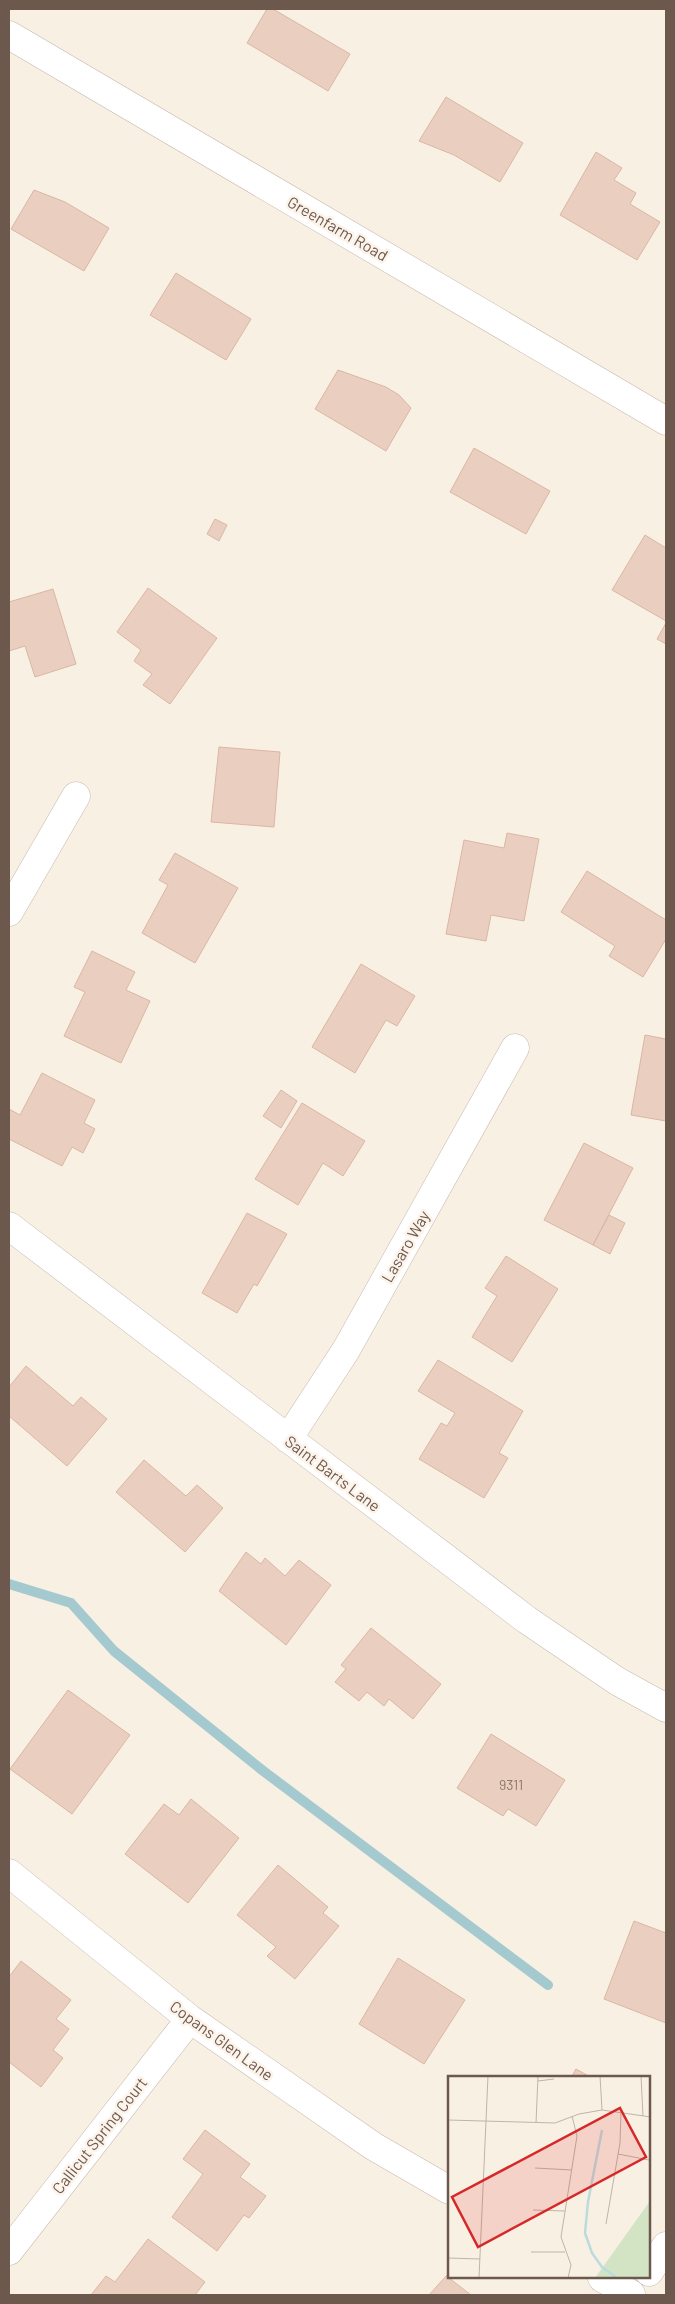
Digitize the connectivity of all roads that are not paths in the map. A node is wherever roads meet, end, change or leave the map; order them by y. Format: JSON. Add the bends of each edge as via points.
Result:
{"nodes":[{"id":1,"x":9,"y":35,"type":"edge"},
{"id":2,"x":666,"y":421,"type":"edge"},
{"id":3,"x":76,"y":796,"type":"dead end"},
{"id":4,"x":9,"y":912,"type":"edge"},
{"id":5,"x":515,"y":1048,"type":"dead end"},
{"id":6,"x":9,"y":1226,"type":"edge"},
{"id":7,"x":288,"y":1439,"type":"junction"},
{"id":8,"x":666,"y":1708,"type":"edge"},
{"id":9,"x":9,"y":1873,"type":"edge"},
{"id":10,"x":190,"y":2018,"type":"junction"},
{"id":11,"x":448,"y":2189,"type":"edge"},
{"id":12,"x":666,"y":2246,"type":"edge"},
{"id":13,"x":9,"y":2251,"type":"edge"},
{"id":14,"x":650,"y":2270,"type":"edge"},
{"id":15,"x":605,"y":2279,"type":"edge"},
{"id":16,"x":636,"y":2289,"type":"edge"}],
"edges":[{"from":1,"to":2,"type":"street","name":"Greenfarm Road"},
{"from":3,"to":4,"type":"street"},
{"from":5,"to":7,"type":"street","name":"Lasaro Way","via":[[346,1350]]},
{"from":6,"to":7,"type":"street","name":"Saint Barts Lane"},
{"from":7,"to":8,"type":"street","name":"Saint Barts Lane","via":[[527,1620],[618,1681]]},
{"from":9,"to":10,"type":"street","name":"Copans Glen Lane"},
{"from":10,"to":11,"type":"street","name":"Copans Glen Lane","via":[[373,2146]]},
{"from":10,"to":13,"type":"street","name":"Callicut Spring Court"},
{"from":12,"to":14,"type":"street"},
{"from":15,"to":16,"type":"street"}]}
